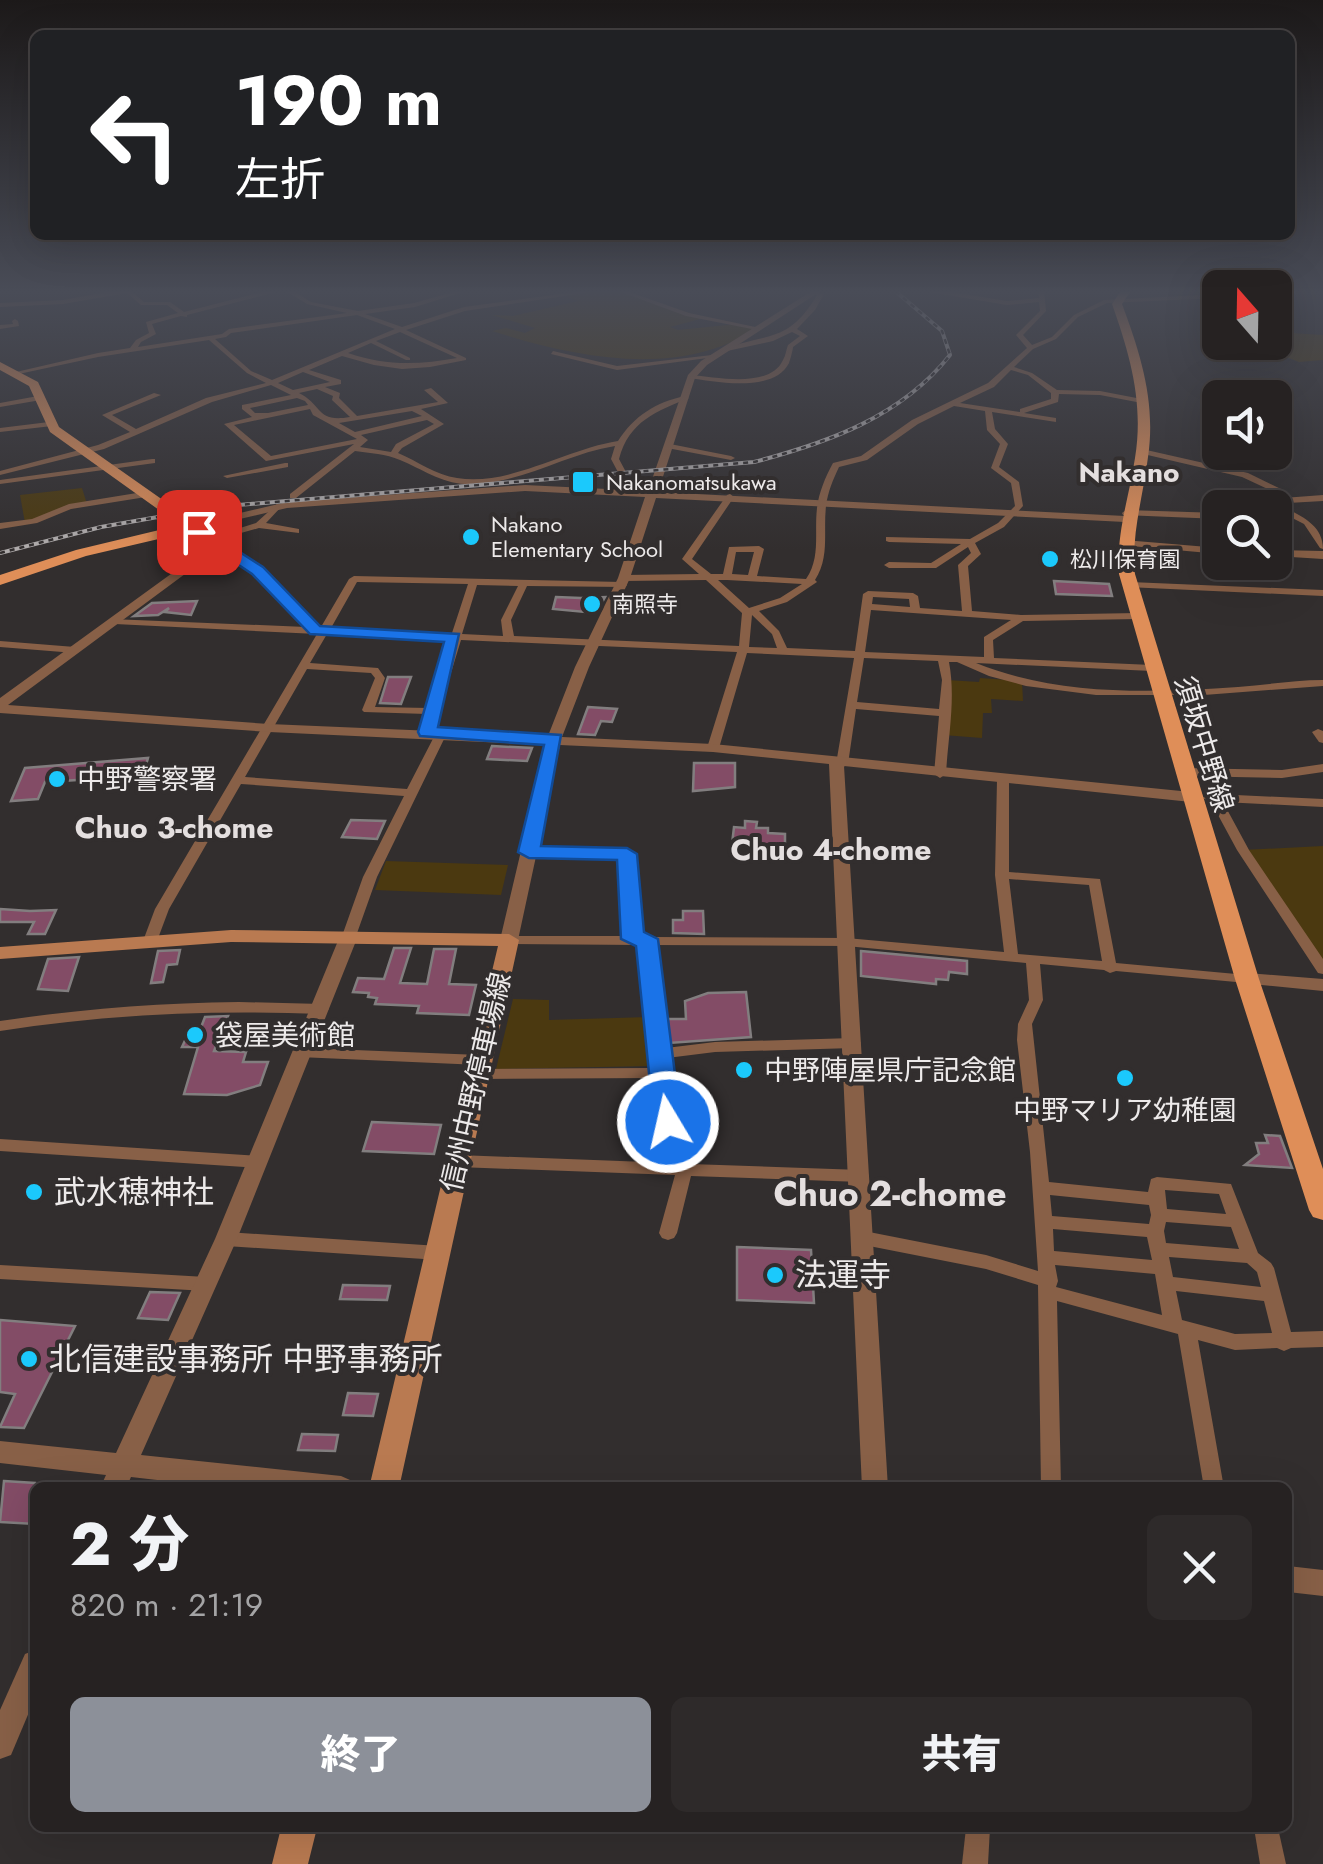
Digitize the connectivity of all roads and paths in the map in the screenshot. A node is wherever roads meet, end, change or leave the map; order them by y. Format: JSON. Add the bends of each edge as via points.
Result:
{"nodes":[{"id":1,"x":14,"y":376,"type":"edge"},
{"id":2,"x":257,"y":376,"type":"edge"},
{"id":3,"x":289,"y":376,"type":"edge"},
{"id":4,"x":320,"y":376,"type":"edge"},
{"id":5,"x":766,"y":376,"type":"edge"},
{"id":6,"x":1001,"y":376,"type":"edge"},
{"id":7,"x":1033,"y":376,"type":"edge"},
{"id":8,"x":1142,"y":376,"type":"edge"},
{"id":9,"x":691,"y":377,"type":"joint"},
{"id":10,"x":272,"y":383,"type":"junction"},
{"id":11,"x":318,"y":387,"type":"junction"},
{"id":12,"x":428,"y":390,"type":"dead end"},
{"id":13,"x":1054,"y":392,"type":"junction"},
{"id":14,"x":296,"y":394,"type":"junction"},
{"id":15,"x":157,"y":395,"type":"dead end"},
{"id":16,"x":382,"y":397,"type":"dead end"},
{"id":17,"x":38,"y":398,"type":"junction"},
{"id":18,"x":685,"y":398,"type":"junction"},
{"id":19,"x":1144,"y":402,"type":"junction"},
{"id":20,"x":0,"y":404,"type":"edge"},
{"id":21,"x":953,"y":404,"type":"junction"},
{"id":22,"x":311,"y":407,"type":"junction"},
{"id":23,"x":988,"y":408,"type":"junction"},
{"id":24,"x":415,"y":409,"type":"junction"},
{"id":25,"x":395,"y":410,"type":"junction"},
{"id":26,"x":1017,"y":412,"type":"junction"},
{"id":27,"x":266,"y":414,"type":"junction"},
{"id":28,"x":139,"y":416,"type":"dead end"},
{"id":29,"x":354,"y":417,"type":"junction"},
{"id":30,"x":429,"y":417,"type":"junction"},
{"id":31,"x":1053,"y":420,"type":"dead end"},
{"id":32,"x":332,"y":422,"type":"junction"},
{"id":33,"x":155,"y":423,"type":"junction"},
{"id":34,"x":49,"y":424,"type":"junction"},
{"id":35,"x":0,"y":430,"type":"edge"},
{"id":36,"x":136,"y":432,"type":"junction"},
{"id":37,"x":354,"y":434,"type":"junction"},
{"id":38,"x":364,"y":440,"type":"junction"},
{"id":39,"x":618,"y":444,"type":"junction"},
{"id":40,"x":670,"y":446,"type":"junction"},
{"id":41,"x":87,"y":450,"type":"junction"},
{"id":42,"x":356,"y":450,"type":"junction"},
{"id":43,"x":1142,"y":451,"type":"junction"},
{"id":44,"x":393,"y":454,"type":"junction"},
{"id":45,"x":731,"y":458,"type":"dead end"},
{"id":46,"x":152,"y":461,"type":"dead end"},
{"id":47,"x":336,"y":464,"type":"junction"},
{"id":48,"x":111,"y":467,"type":"junction"},
{"id":49,"x":0,"y":473,"type":"edge"},
{"id":50,"x":623,"y":474,"type":"dead end"},
{"id":51,"x":227,"y":476,"type":"dead end"},
{"id":52,"x":492,"y":481,"type":"junction"},
{"id":53,"x":0,"y":482,"type":"edge"},
{"id":54,"x":518,"y":488,"type":"junction"},
{"id":55,"x":1276,"y":490,"type":"edge"},
{"id":56,"x":201,"y":493,"type":"dead end"},
{"id":57,"x":1292,"y":493,"type":"edge"},
{"id":58,"x":652,"y":494,"type":"junction"},
{"id":59,"x":1323,"y":495,"type":"edge"},
{"id":60,"x":293,"y":496,"type":"dead end"},
{"id":61,"x":730,"y":497,"type":"junction"},
{"id":62,"x":1292,"y":498,"type":"edge"},
{"id":63,"x":151,"y":500,"type":"junction"},
{"id":64,"x":823,"y":501,"type":"junction"},
{"id":65,"x":277,"y":507,"type":"junction"},
{"id":66,"x":107,"y":510,"type":"dead end"},
{"id":67,"x":1015,"y":513,"type":"junction"},
{"id":68,"x":1292,"y":515,"type":"edge"},
{"id":69,"x":1126,"y":516,"type":"junction"},
{"id":70,"x":1202,"y":516,"type":"edge"},
{"id":71,"x":258,"y":525,"type":"junction"},
{"id":72,"x":0,"y":526,"type":"edge"},
{"id":73,"x":192,"y":526,"type":"junction"},
{"id":74,"x":296,"y":532,"type":"dead end"},
{"id":75,"x":889,"y":539,"type":"dead end"},
{"id":76,"x":211,"y":542,"type":"junction"},
{"id":77,"x":973,"y":542,"type":"junction"},
{"id":78,"x":1124,"y":542,"type":"junction"},
{"id":79,"x":1323,"y":546,"type":"edge"},
{"id":80,"x":1202,"y":549,"type":"edge"},
{"id":81,"x":1292,"y":555,"type":"edge"},
{"id":82,"x":1323,"y":556,"type":"edge"},
{"id":83,"x":889,"y":565,"type":"dead end"},
{"id":84,"x":702,"y":576,"type":"junction"},
{"id":85,"x":728,"y":576,"type":"junction"},
{"id":86,"x":752,"y":577,"type":"junction"},
{"id":87,"x":0,"y":580,"type":"edge"},
{"id":88,"x":474,"y":581,"type":"junction"},
{"id":89,"x":623,"y":582,"type":"junction"},
{"id":90,"x":812,"y":582,"type":"junction"},
{"id":91,"x":524,"y":583,"type":"junction"},
{"id":92,"x":1130,"y":585,"type":"junction"},
{"id":93,"x":1323,"y":593,"type":"edge"},
{"id":94,"x":750,"y":611,"type":"junction"},
{"id":95,"x":967,"y":611,"type":"junction"},
{"id":96,"x":1138,"y":616,"type":"junction"},
{"id":97,"x":1021,"y":618,"type":"junction"},
{"id":98,"x":115,"y":621,"type":"junction"},
{"id":99,"x":321,"y":630,"type":"junction"},
{"id":100,"x":453,"y":638,"type":"junction"},
{"id":101,"x":510,"y":639,"type":"junction"},
{"id":102,"x":593,"y":641,"type":"junction"},
{"id":103,"x":0,"y":644,"type":"edge"},
{"id":104,"x":744,"y":647,"type":"junction"},
{"id":105,"x":782,"y":649,"type":"junction"},
{"id":106,"x":75,"y":650,"type":"junction"},
{"id":107,"x":862,"y":654,"type":"junction"},
{"id":108,"x":949,"y":658,"type":"junction"},
{"id":109,"x":989,"y":660,"type":"junction"},
{"id":110,"x":305,"y":666,"type":"junction"},
{"id":111,"x":1152,"y":668,"type":"junction"},
{"id":112,"x":1323,"y":683,"type":"edge"},
{"id":113,"x":1162,"y":691,"type":"junction"},
{"id":114,"x":852,"y":705,"type":"junction"},
{"id":115,"x":0,"y":707,"type":"edge"},
{"id":116,"x":432,"y":712,"type":"junction"},
{"id":117,"x":946,"y":713,"type":"junction"},
{"id":118,"x":270,"y":728,"type":"junction"},
{"id":119,"x":434,"y":733,"type":"junction"},
{"id":120,"x":554,"y":740,"type":"junction"},
{"id":121,"x":713,"y":748,"type":"junction"},
{"id":122,"x":839,"y":764,"type":"junction"},
{"id":123,"x":1323,"y":768,"type":"edge"},
{"id":124,"x":1184,"y":772,"type":"junction"},
{"id":125,"x":940,"y":774,"type":"junction"},
{"id":126,"x":240,"y":780,"type":"junction"},
{"id":127,"x":1003,"y":780,"type":"junction"},
{"id":128,"x":410,"y":793,"type":"junction"},
{"id":129,"x":1191,"y":797,"type":"junction"},
{"id":130,"x":1216,"y":798,"type":"junction"},
{"id":131,"x":1323,"y":803,"type":"edge"},
{"id":132,"x":529,"y":852,"type":"junction"},
{"id":133,"x":1002,"y":875,"type":"junction"},
{"id":134,"x":349,"y":936,"type":"junction"},
{"id":135,"x":640,"y":939,"type":"junction"},
{"id":136,"x":509,"y":940,"type":"junction"},
{"id":137,"x":150,"y":941,"type":"junction"},
{"id":138,"x":846,"y":942,"type":"junction"},
{"id":139,"x":0,"y":953,"type":"edge"},
{"id":140,"x":1012,"y":959,"type":"junction"},
{"id":141,"x":1033,"y":962,"type":"junction"},
{"id":142,"x":1110,"y":969,"type":"junction"},
{"id":143,"x":1323,"y":970,"type":"edge"},
{"id":144,"x":1246,"y":979,"type":"junction"},
{"id":145,"x":1323,"y":984,"type":"edge"},
{"id":146,"x":322,"y":1009,"type":"junction"},
{"id":147,"x":0,"y":1026,"type":"edge"},
{"id":148,"x":852,"y":1043,"type":"junction"},
{"id":149,"x":304,"y":1052,"type":"junction"},
{"id":150,"x":659,"y":1054,"type":"junction"},
{"id":151,"x":478,"y":1067,"type":"junction"},
{"id":152,"x":660,"y":1073,"type":"junction"},
{"id":153,"x":0,"y":1145,"type":"edge"},
{"id":154,"x":458,"y":1161,"type":"junction"},
{"id":155,"x":259,"y":1162,"type":"junction"},
{"id":156,"x":684,"y":1171,"type":"junction"},
{"id":157,"x":860,"y":1176,"type":"junction"},
{"id":158,"x":1043,"y":1188,"type":"junction"},
{"id":159,"x":1323,"y":1210,"type":"edge"},
{"id":160,"x":1238,"y":1221,"type":"junction"},
{"id":161,"x":1045,"y":1222,"type":"junction"},
{"id":162,"x":668,"y":1233,"type":"dead end"},
{"id":163,"x":864,"y":1238,"type":"junction"},
{"id":164,"x":226,"y":1239,"type":"junction"},
{"id":165,"x":1159,"y":1241,"type":"junction"},
{"id":166,"x":439,"y":1253,"type":"junction"},
{"id":167,"x":1048,"y":1257,"type":"junction"},
{"id":168,"x":1251,"y":1258,"type":"junction"},
{"id":169,"x":0,"y":1272,"type":"edge"},
{"id":170,"x":206,"y":1284,"type":"junction"},
{"id":171,"x":1049,"y":1286,"type":"junction"},
{"id":172,"x":1272,"y":1294,"type":"junction"},
{"id":173,"x":1180,"y":1329,"type":"junction"},
{"id":174,"x":1323,"y":1339,"type":"edge"},
{"id":175,"x":1284,"y":1344,"type":"junction"},
{"id":176,"x":0,"y":1452,"type":"edge"},
{"id":177,"x":118,"y":1476,"type":"edge"},
{"id":178,"x":230,"y":1482,"type":"edge"},
{"id":179,"x":385,"y":1482,"type":"edge"},
{"id":180,"x":876,"y":1482,"type":"edge"},
{"id":181,"x":1051,"y":1482,"type":"edge"},
{"id":182,"x":1213,"y":1482,"type":"edge"},
{"id":183,"x":1292,"y":1579,"type":"edge"},
{"id":184,"x":1323,"y":1583,"type":"edge"},
{"id":185,"x":30,"y":1675,"type":"edge"},
{"id":186,"x":0,"y":1744,"type":"edge"},
{"id":187,"x":297,"y":1832,"type":"edge"},
{"id":188,"x":978,"y":1832,"type":"edge"},
{"id":189,"x":1267,"y":1832,"type":"edge"},
{"id":190,"x":290,"y":1864,"type":"edge"},
{"id":191,"x":975,"y":1864,"type":"edge"},
{"id":192,"x":1273,"y":1864,"type":"edge"}],
"edges":[{"from":1,"to":17,"type":"main road","via":[[34,384]]},
{"from":2,"to":10,"type":"street"},
{"from":3,"to":10,"type":"street"},
{"from":4,"to":11,"type":"street","via":[[338,382]]},
{"from":5,"to":9,"type":"street","via":[[753,383]]},
{"from":6,"to":21,"type":"street"},
{"from":7,"to":13,"type":"street"},
{"from":8,"to":19,"type":"main road","name":"須坂中野線"},
{"from":9,"to":18,"type":"street"},
{"from":10,"to":14,"type":"street"},
{"from":10,"to":33,"type":"street"},
{"from":11,"to":14,"type":"street"},
{"from":11,"to":29,"type":"street","via":[[336,395]]},
{"from":12,"to":24,"type":"street","via":[[444,403]]},
{"from":13,"to":19,"type":"street","via":[[1100,392]]},
{"from":13,"to":26,"type":"street","via":[[1050,404]]},
{"from":14,"to":22,"type":"street"},
{"from":14,"to":27,"type":"street","via":[[245,408]]},
{"from":15,"to":36,"type":"street","via":[[106,414]]},
{"from":16,"to":25,"type":"street"},
{"from":17,"to":20,"type":"street"},
{"from":17,"to":34,"type":"main road"},
{"from":18,"to":39,"type":"street","via":[[651,414]]},
{"from":18,"to":40,"type":"street"},
{"from":19,"to":43,"type":"main road","name":"須坂中野線"},
{"from":21,"to":23,"type":"street"},
{"from":21,"to":64,"type":"street","via":[[864,458],[836,465],[821,488]]},
{"from":22,"to":27,"type":"street"},
{"from":22,"to":32,"type":"street"},
{"from":23,"to":26,"type":"street"},
{"from":23,"to":67,"type":"street","via":[[991,430],[1004,444],[995,468],[1015,482]]},
{"from":24,"to":25,"type":"street"},
{"from":24,"to":30,"type":"street"},
{"from":25,"to":29,"type":"street"},
{"from":26,"to":31,"type":"street"},
{"from":27,"to":38,"type":"street","via":[[228,424],[269,459]]},
{"from":28,"to":33,"type":"street"},
{"from":29,"to":32,"type":"street"},
{"from":30,"to":37,"type":"street"},
{"from":30,"to":44,"type":"street","via":[[438,426]]},
{"from":32,"to":37,"type":"street"},
{"from":33,"to":36,"type":"street"},
{"from":34,"to":35,"type":"street"},
{"from":34,"to":41,"type":"main road"},
{"from":36,"to":41,"type":"street"},
{"from":37,"to":38,"type":"street"},
{"from":38,"to":42,"type":"street"},
{"from":39,"to":50,"type":"street"},
{"from":39,"to":52,"type":"street","via":[[586,448],[530,474]]},
{"from":40,"to":45,"type":"street"},
{"from":40,"to":58,"type":"street"},
{"from":41,"to":48,"type":"main road"},
{"from":41,"to":49,"type":"street"},
{"from":42,"to":44,"type":"street"},
{"from":42,"to":47,"type":"street"},
{"from":43,"to":55,"type":"street","via":[[1245,475]]},
{"from":43,"to":69,"type":"main road","name":"須坂中野線"},
{"from":44,"to":52,"type":"street","via":[[440,479]]},
{"from":46,"to":48,"type":"street"},
{"from":47,"to":51,"type":"street","via":[[327,457]]},
{"from":47,"to":60,"type":"street"},
{"from":48,"to":53,"type":"street"},
{"from":48,"to":63,"type":"main road"},
{"from":52,"to":54,"type":"street"},
{"from":54,"to":58,"type":"street"},
{"from":54,"to":65,"type":"street"},
{"from":56,"to":63,"type":"street"},
{"from":57,"to":59,"type":"street"},
{"from":58,"to":61,"type":"street"},
{"from":58,"to":89,"type":"street"},
{"from":59,"to":62,"type":"street"},
{"from":61,"to":64,"type":"street"},
{"from":61,"to":84,"type":"street","via":[[687,554]]},
{"from":63,"to":66,"type":"street"},
{"from":63,"to":72,"type":"street","via":[[70,507]]},
{"from":63,"to":73,"type":"main road"},
{"from":64,"to":67,"type":"street"},
{"from":64,"to":90,"type":"street","via":[[822,568]]},
{"from":65,"to":71,"type":"street"},
{"from":65,"to":73,"type":"street"},
{"from":67,"to":69,"type":"street"},
{"from":67,"to":77,"type":"street"},
{"from":68,"to":79,"type":"street","via":[[1307,522]]},
{"from":69,"to":70,"type":"street"},
{"from":69,"to":78,"type":"main road","name":"須坂中野線"},
{"from":71,"to":74,"type":"street"},
{"from":71,"to":76,"type":"street"},
{"from":73,"to":76,"type":"street"},
{"from":73,"to":87,"type":"main road"},
{"from":75,"to":77,"type":"street"},
{"from":76,"to":98,"type":"street"},
{"from":76,"to":99,"type":"street","via":[[258,571]]},
{"from":77,"to":83,"type":"street","via":[[933,566]]},
{"from":77,"to":95,"type":"street","via":[[976,554],[963,565]]},
{"from":78,"to":80,"type":"street"},
{"from":78,"to":92,"type":"main road","name":"須坂中野線"},
{"from":81,"to":82,"type":"street"},
{"from":84,"to":85,"type":"street"},
{"from":84,"to":89,"type":"street"},
{"from":84,"to":94,"type":"street"},
{"from":85,"to":86,"type":"street"},
{"from":85,"to":86,"type":"street","via":[[732,549],[759,550]]},
{"from":86,"to":90,"type":"street"},
{"from":88,"to":91,"type":"street"},
{"from":88,"to":99,"type":"street","via":[[354,579]]},
{"from":88,"to":100,"type":"street"},
{"from":89,"to":91,"type":"street"},
{"from":89,"to":102,"type":"street"},
{"from":90,"to":94,"type":"street"},
{"from":91,"to":101,"type":"street","via":[[506,620]]},
{"from":92,"to":93,"type":"street"},
{"from":92,"to":96,"type":"main road","name":"須坂中野線"},
{"from":94,"to":104,"type":"street"},
{"from":94,"to":105,"type":"street","via":[[766,620]]},
{"from":95,"to":97,"type":"street"},
{"from":95,"to":107,"type":"street","via":[[867,607]]},
{"from":96,"to":97,"type":"street"},
{"from":96,"to":111,"type":"main road","name":"須坂中野線"},
{"from":97,"to":109,"type":"street","via":[[988,639]]},
{"from":98,"to":99,"type":"street"},
{"from":98,"to":106,"type":"street"},
{"from":99,"to":100,"type":"street"},
{"from":99,"to":110,"type":"street"},
{"from":100,"to":101,"type":"street"},
{"from":100,"to":116,"type":"street"},
{"from":101,"to":102,"type":"street"},
{"from":102,"to":104,"type":"street"},
{"from":102,"to":120,"type":"street"},
{"from":103,"to":106,"type":"street"},
{"from":104,"to":105,"type":"street"},
{"from":104,"to":121,"type":"street"},
{"from":105,"to":107,"type":"street"},
{"from":106,"to":115,"type":"street"},
{"from":107,"to":108,"type":"street"},
{"from":107,"to":114,"type":"street"},
{"from":108,"to":109,"type":"street"},
{"from":108,"to":113,"type":"street","via":[[990,675]]},
{"from":108,"to":117,"type":"street"},
{"from":109,"to":111,"type":"street"},
{"from":110,"to":116,"type":"street","via":[[374,670],[380,678],[368,710]]},
{"from":110,"to":118,"type":"street"},
{"from":111,"to":113,"type":"main road","name":"須坂中野線"},
{"from":112,"to":113,"type":"street"},
{"from":113,"to":124,"type":"main road","name":"須坂中野線"},
{"from":114,"to":117,"type":"street"},
{"from":114,"to":122,"type":"street"},
{"from":115,"to":118,"type":"street"},
{"from":116,"to":119,"type":"street"},
{"from":117,"to":125,"type":"street"},
{"from":118,"to":119,"type":"street"},
{"from":118,"to":126,"type":"street"},
{"from":119,"to":120,"type":"street"},
{"from":119,"to":128,"type":"street"},
{"from":120,"to":121,"type":"street"},
{"from":120,"to":132,"type":"street"},
{"from":121,"to":122,"type":"street"},
{"from":122,"to":125,"type":"street"},
{"from":122,"to":138,"type":"street"},
{"from":123,"to":124,"type":"street"},
{"from":124,"to":129,"type":"main road","name":"須坂中野線"},
{"from":125,"to":127,"type":"street"},
{"from":126,"to":128,"type":"street"},
{"from":126,"to":137,"type":"street","via":[[162,909]]},
{"from":127,"to":129,"type":"street"},
{"from":127,"to":133,"type":"street"},
{"from":128,"to":134,"type":"street"},
{"from":129,"to":130,"type":"street"},
{"from":129,"to":144,"type":"main road","name":"須坂中野線"},
{"from":130,"to":131,"type":"street"},
{"from":130,"to":143,"type":"street"},
{"from":132,"to":135,"type":"street","via":[[627,854]]},
{"from":132,"to":136,"type":"street"},
{"from":133,"to":140,"type":"street"},
{"from":133,"to":142,"type":"street","via":[[1095,882]]},
{"from":134,"to":136,"type":"main road","name":"信州中野停車場線"},
{"from":134,"to":137,"type":"main road","name":"信州中野停車場線"},
{"from":134,"to":146,"type":"street"},
{"from":135,"to":136,"type":"street"},
{"from":135,"to":138,"type":"street"},
{"from":135,"to":150,"type":"street"},
{"from":136,"to":151,"type":"main road","name":"信州中野停車場線"},
{"from":137,"to":139,"type":"main road","name":"信州中野停車場線"},
{"from":138,"to":140,"type":"street"},
{"from":138,"to":148,"type":"street"},
{"from":140,"to":141,"type":"street"},
{"from":141,"to":142,"type":"street"},
{"from":141,"to":158,"type":"street","via":[[1036,1000],[1024,1040]]},
{"from":142,"to":144,"type":"street"},
{"from":144,"to":145,"type":"street"},
{"from":144,"to":159,"type":"main road","name":"須坂中野線"},
{"from":146,"to":147,"type":"street","via":[[80,1011]]},
{"from":146,"to":149,"type":"street"},
{"from":148,"to":150,"type":"street"},
{"from":148,"to":157,"type":"street"},
{"from":149,"to":151,"type":"street"},
{"from":149,"to":155,"type":"street"},
{"from":150,"to":152,"type":"street"},
{"from":151,"to":152,"type":"street"},
{"from":151,"to":154,"type":"main road","name":"信州中野停車場線"},
{"from":152,"to":156,"type":"street"},
{"from":153,"to":155,"type":"street"},
{"from":154,"to":156,"type":"street"},
{"from":154,"to":166,"type":"main road","name":"信州中野停車場線"},
{"from":155,"to":164,"type":"street"},
{"from":156,"to":157,"type":"street"},
{"from":156,"to":162,"type":"street"},
{"from":157,"to":163,"type":"street"},
{"from":158,"to":161,"type":"street"},
{"from":158,"to":165,"type":"street"},
{"from":160,"to":165,"type":"street"},
{"from":160,"to":165,"type":"street","via":[[1225,1188],[1157,1183]]},
{"from":160,"to":168,"type":"street"},
{"from":161,"to":165,"type":"street"},
{"from":161,"to":167,"type":"street"},
{"from":163,"to":171,"type":"street","via":[[986,1262]]},
{"from":163,"to":180,"type":"street"},
{"from":164,"to":166,"type":"street"},
{"from":164,"to":170,"type":"street"},
{"from":165,"to":167,"type":"street"},
{"from":165,"to":168,"type":"street"},
{"from":165,"to":172,"type":"street"},
{"from":165,"to":173,"type":"street"},
{"from":166,"to":179,"type":"main road","name":"信州中野停車場線"},
{"from":167,"to":171,"type":"street"},
{"from":168,"to":172,"type":"street","via":[[1265,1268]]},
{"from":169,"to":170,"type":"street"},
{"from":170,"to":177,"type":"street"},
{"from":171,"to":173,"type":"street"},
{"from":171,"to":181,"type":"street"},
{"from":172,"to":175,"type":"street"},
{"from":173,"to":175,"type":"street","via":[[1234,1342]]},
{"from":173,"to":182,"type":"street"},
{"from":174,"to":175,"type":"street"},
{"from":176,"to":177,"type":"street"},
{"from":177,"to":178,"type":"street"},
{"from":183,"to":184,"type":"street"},
{"from":185,"to":186,"type":"street"},
{"from":187,"to":190,"type":"main road"},
{"from":188,"to":191,"type":"street"},
{"from":189,"to":192,"type":"street"}]}
